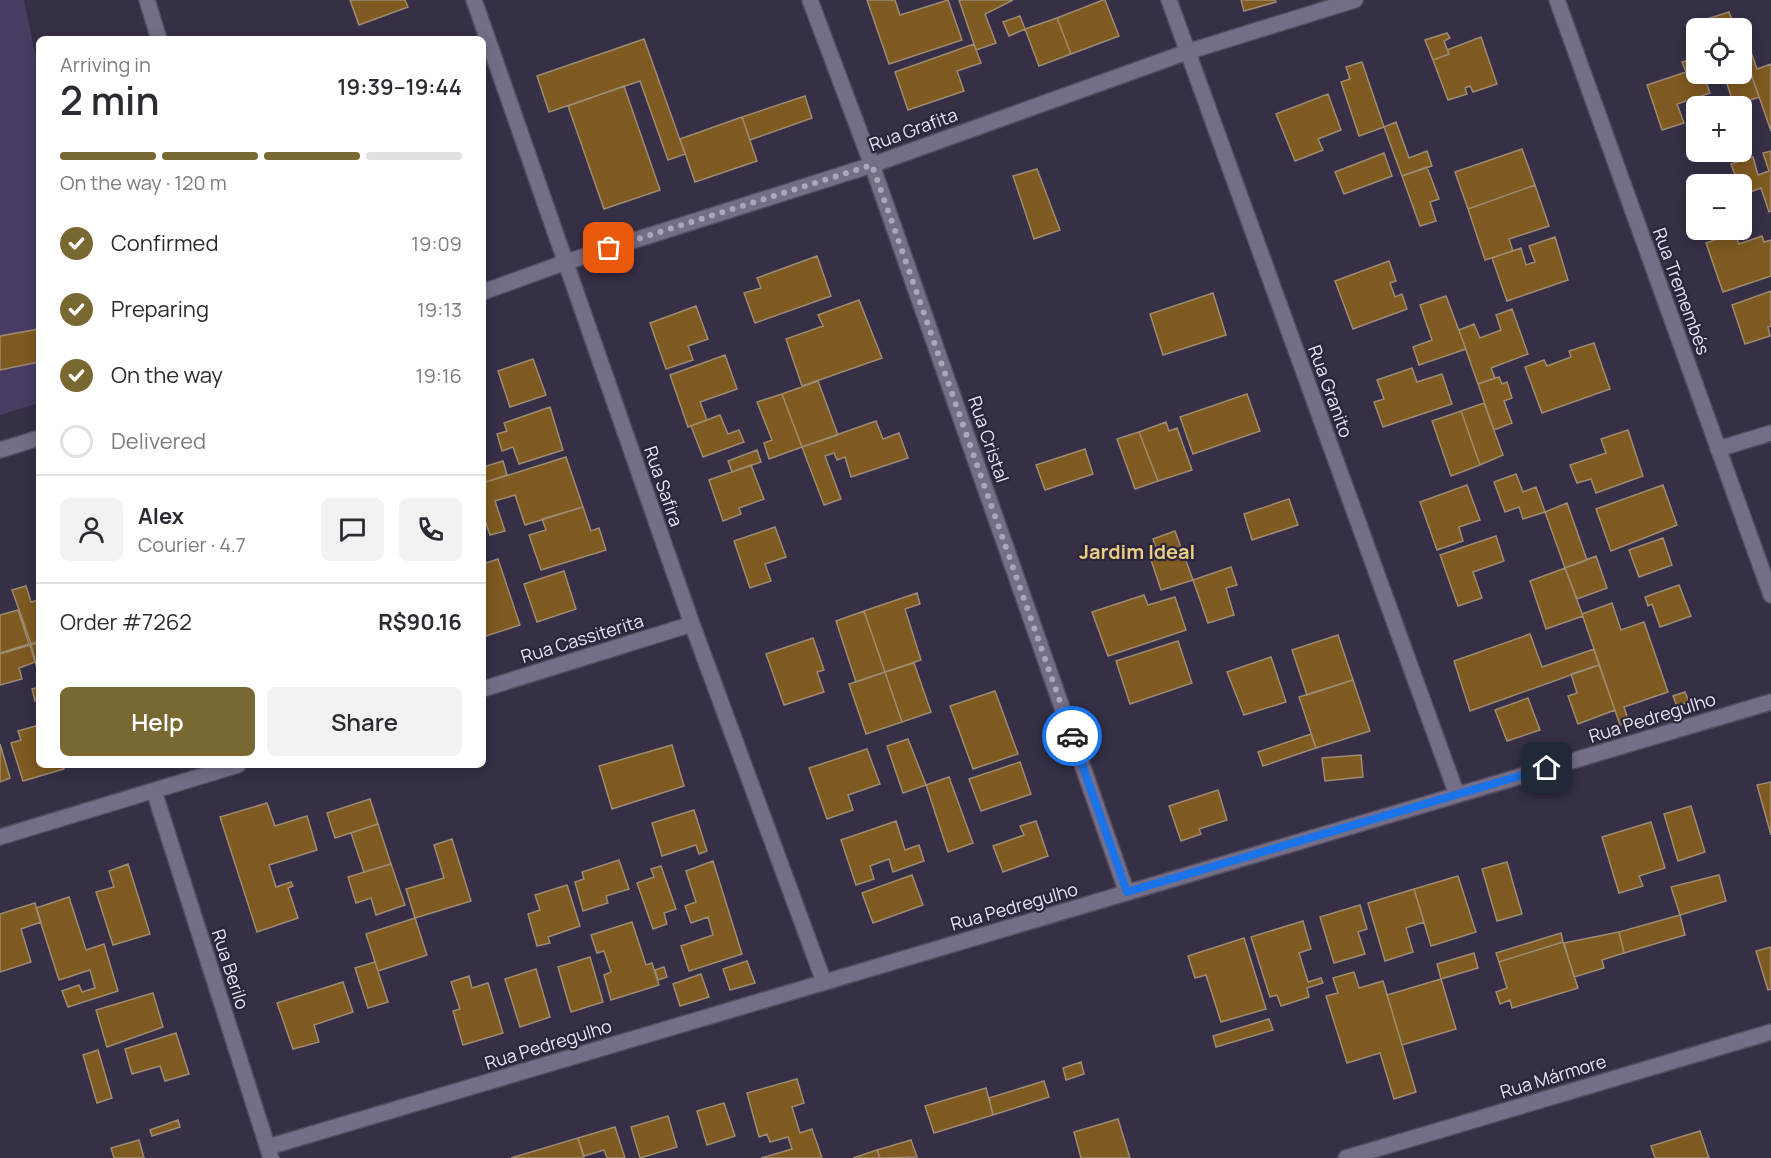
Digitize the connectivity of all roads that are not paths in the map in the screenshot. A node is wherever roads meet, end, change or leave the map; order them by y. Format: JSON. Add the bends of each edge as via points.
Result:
{"nodes":[{"id":1,"x":147,"y":0,"type":"edge"},
{"id":2,"x":474,"y":0,"type":"edge"},
{"id":3,"x":810,"y":0,"type":"edge"},
{"id":4,"x":1169,"y":0,"type":"edge"},
{"id":5,"x":1355,"y":0,"type":"edge"},
{"id":6,"x":1557,"y":0,"type":"edge"},
{"id":7,"x":158,"y":36,"type":"edge"},
{"id":8,"x":1187,"y":52,"type":"junction"},
{"id":9,"x":872,"y":165,"type":"junction"},
{"id":10,"x":566,"y":262,"type":"junction"},
{"id":11,"x":486,"y":291,"type":"edge"},
{"id":12,"x":1771,"y":433,"type":"edge"},
{"id":13,"x":36,"y":439,"type":"edge"},
{"id":14,"x":1718,"y":449,"type":"junction"},
{"id":15,"x":0,"y":450,"type":"edge"},
{"id":16,"x":1771,"y":595,"type":"edge"},
{"id":17,"x":692,"y":624,"type":"junction"},
{"id":18,"x":486,"y":688,"type":"edge"},
{"id":19,"x":1771,"y":702,"type":"edge"},
{"id":20,"x":228,"y":768,"type":"edge"},
{"id":21,"x":154,"y":791,"type":"junction"},
{"id":22,"x":1457,"y":795,"type":"junction"},
{"id":23,"x":0,"y":837,"type":"edge"},
{"id":24,"x":1127,"y":892,"type":"junction"},
{"id":25,"x":824,"y":982,"type":"junction"},
{"id":26,"x":1771,"y":1032,"type":"edge"},
{"id":27,"x":269,"y":1153,"type":"edge"},
{"id":28,"x":1346,"y":1158,"type":"edge"}],
"edges":[{"from":1,"to":7,"type":"street"},
{"from":2,"to":10,"type":"street","name":"Rua Safira"},
{"from":3,"to":9,"type":"street","name":"Rua Cristal"},
{"from":4,"to":8,"type":"street","name":"Rua Granito"},
{"from":5,"to":8,"type":"street","name":"Rua Grafita"},
{"from":6,"to":14,"type":"street","name":"Rua Tremembés"},
{"from":8,"to":9,"type":"street","name":"Rua Grafita"},
{"from":8,"to":22,"type":"street","name":"Rua Granito"},
{"from":9,"to":10,"type":"street","name":"Rua Grafita"},
{"from":9,"to":24,"type":"street","name":"Rua Cristal"},
{"from":10,"to":11,"type":"street","name":"Rua Grafita"},
{"from":10,"to":17,"type":"street","name":"Rua Safira"},
{"from":12,"to":14,"type":"street"},
{"from":13,"to":15,"type":"street"},
{"from":14,"to":16,"type":"street","name":"Rua Tremembés"},
{"from":17,"to":18,"type":"street","name":"Rua Cassiterita"},
{"from":17,"to":25,"type":"street","name":"Rua Safira"},
{"from":19,"to":22,"type":"street","name":"Rua Pedregulho"},
{"from":20,"to":21,"type":"street"},
{"from":21,"to":23,"type":"street"},
{"from":21,"to":27,"type":"street","name":"Rua Berilo"},
{"from":22,"to":24,"type":"street","name":"Rua Pedregulho"},
{"from":24,"to":25,"type":"street","name":"Rua Pedregulho"},
{"from":25,"to":27,"type":"street","name":"Rua Pedregulho"},
{"from":26,"to":28,"type":"street","name":"Rua Mármore"}]}
